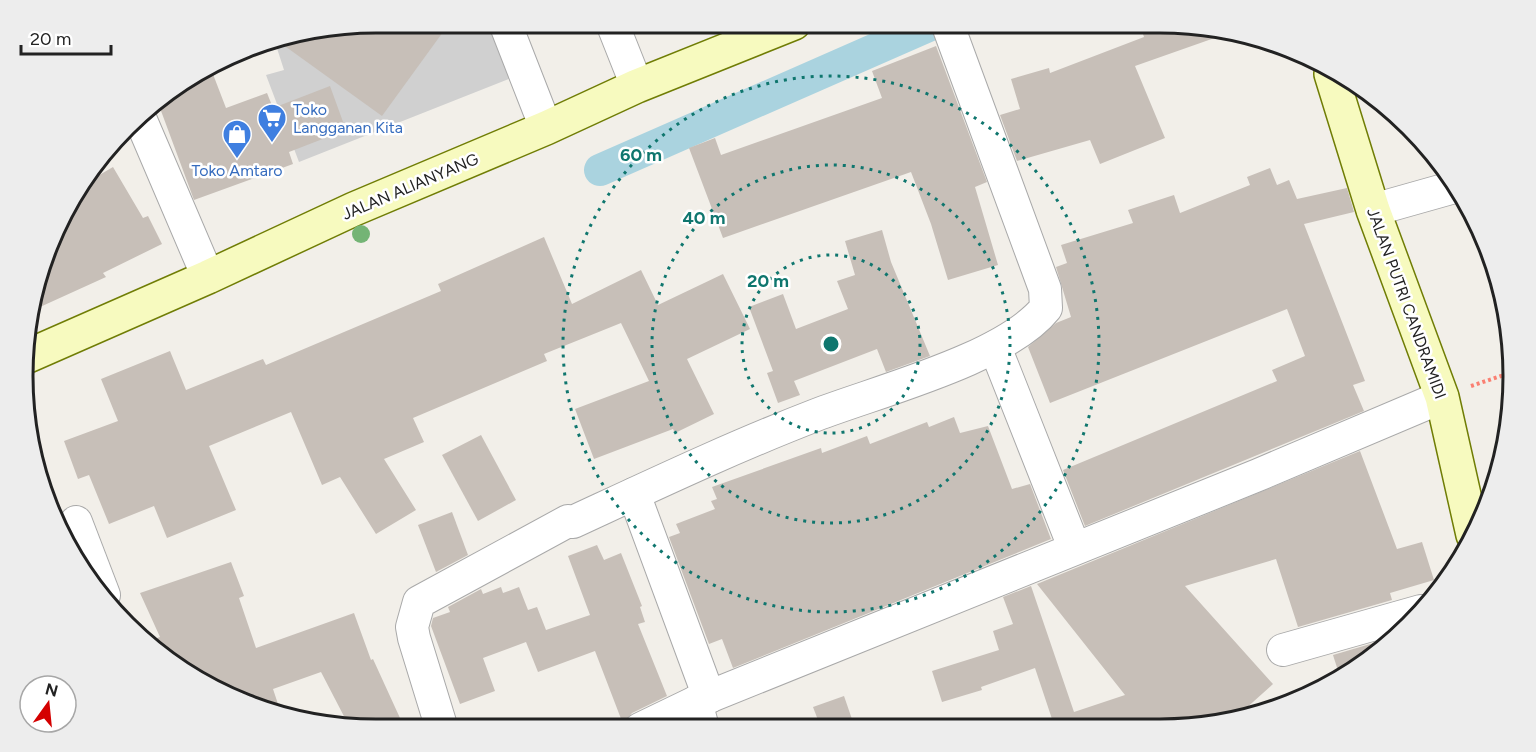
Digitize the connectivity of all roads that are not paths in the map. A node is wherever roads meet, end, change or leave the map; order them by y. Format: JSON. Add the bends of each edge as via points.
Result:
{"nodes":[{"id":1,"x":509,"y":33,"type":"edge"},
{"id":2,"x":616,"y":33,"type":"edge"},
{"id":3,"x":768,"y":33,"type":"edge"},
{"id":4,"x":951,"y":33,"type":"edge"},
{"id":5,"x":1333,"y":79,"type":"edge"},
{"id":6,"x":637,"y":86,"type":"junction"},
{"id":7,"x":143,"y":124,"type":"edge"},
{"id":8,"x":546,"y":128,"type":"junction"},
{"id":9,"x":1447,"y":189,"type":"edge"},
{"id":10,"x":1373,"y":210,"type":"junction"},
{"id":11,"x":208,"y":277,"type":"junction"},
{"id":12,"x":995,"y":347,"type":"junction"},
{"id":13,"x":34,"y":353,"type":"edge"},
{"id":14,"x":1442,"y":397,"type":"junction"},
{"id":15,"x":634,"y":494,"type":"junction"},
{"id":16,"x":76,"y":522,"type":"dead end"},
{"id":17,"x":1470,"y":523,"type":"edge"},
{"id":18,"x":1074,"y":547,"type":"junction"},
{"id":19,"x":96,"y":574,"type":"edge"},
{"id":20,"x":1406,"y":615,"type":"edge"},
{"id":21,"x":1283,"y":650,"type":"dead end"},
{"id":22,"x":703,"y":709,"type":"edge"},
{"id":23,"x":439,"y":719,"type":"edge"},
{"id":24,"x":672,"y":719,"type":"edge"}],
"edges":[{"from":1,"to":8,"type":"street"},
{"from":2,"to":6,"type":"street"},
{"from":3,"to":6,"type":"street","name":"JALAN ALIANYANG"},
{"from":4,"to":12,"type":"street","via":[[1047,299],[1039,317]]},
{"from":5,"to":10,"type":"street","name":"JALAN PUTRI CANDRAMIDI"},
{"from":6,"to":8,"type":"street","name":"JALAN ALIANYANG"},
{"from":7,"to":11,"type":"street"},
{"from":8,"to":11,"type":"street","name":"JALAN ALIANYANG","via":[[354,209]]},
{"from":9,"to":10,"type":"street"},
{"from":10,"to":14,"type":"street","name":"JALAN PUTRI CANDRAMIDI"},
{"from":11,"to":13,"type":"street","name":"JALAN ALIANYANG"},
{"from":12,"to":15,"type":"street","via":[[814,416]]},
{"from":12,"to":18,"type":"street"},
{"from":14,"to":17,"type":"street","name":"JALAN PUTRI CANDRAMIDI"},
{"from":14,"to":18,"type":"street"},
{"from":15,"to":22,"type":"street"},
{"from":15,"to":23,"type":"street","via":[[568,521],[419,602],[412,627]]},
{"from":16,"to":19,"type":"street"},
{"from":18,"to":22,"type":"street"},
{"from":20,"to":21,"type":"street"},
{"from":22,"to":24,"type":"street"}]}
